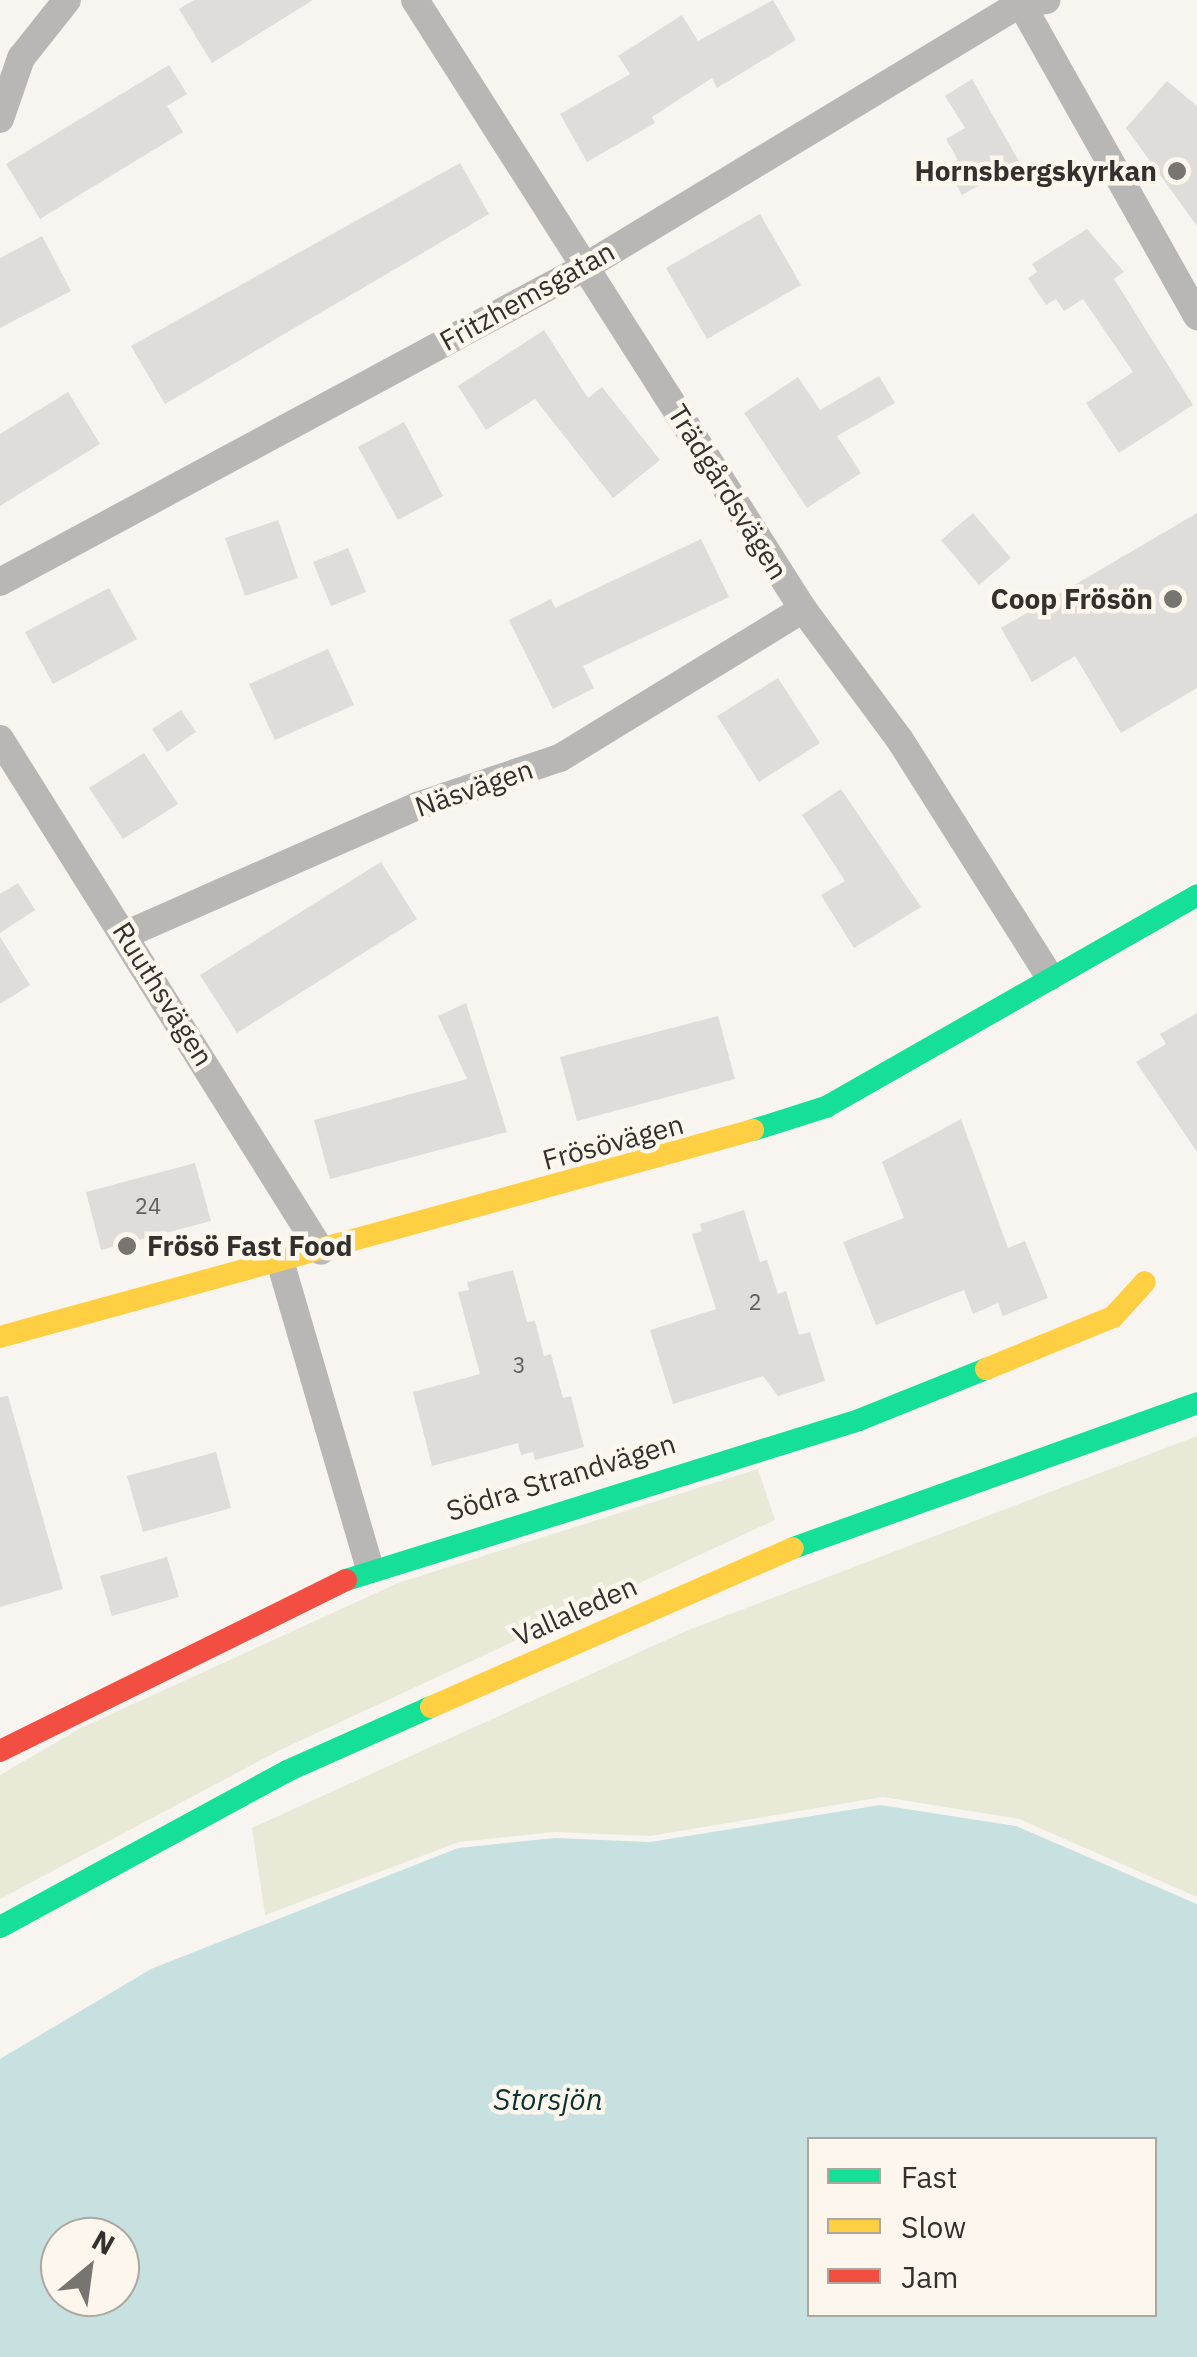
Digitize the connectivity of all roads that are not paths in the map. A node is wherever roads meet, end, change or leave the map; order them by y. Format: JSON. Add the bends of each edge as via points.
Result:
{"nodes":[{"id":1,"x":67,"y":0,"type":"edge"},
{"id":2,"x":415,"y":0,"type":"edge"},
{"id":3,"x":1047,"y":0,"type":"edge"},
{"id":4,"x":1018,"y":3,"type":"edge"},
{"id":5,"x":0,"y":119,"type":"edge"},
{"id":6,"x":585,"y":267,"type":"junction"},
{"id":7,"x":1197,"y":316,"type":"edge"},
{"id":8,"x":0,"y":582,"type":"edge"},
{"id":9,"x":803,"y":609,"type":"junction"},
{"id":10,"x":0,"y":739,"type":"edge"},
{"id":11,"x":1197,"y":895,"type":"edge"},
{"id":12,"x":127,"y":934,"type":"junction"},
{"id":13,"x":1050,"y":977,"type":"junction"},
{"id":14,"x":320,"y":1252,"type":"junction"},
{"id":15,"x":280,"y":1261,"type":"junction"},
{"id":16,"x":1145,"y":1282,"type":"dead end"},
{"id":17,"x":0,"y":1337,"type":"edge"},
{"id":18,"x":1197,"y":1403,"type":"edge"},
{"id":19,"x":370,"y":1569,"type":"junction"},
{"id":20,"x":0,"y":1752,"type":"edge"},
{"id":21,"x":0,"y":1926,"type":"edge"}],
"edges":[{"from":1,"to":5,"type":"street","via":[[21,58]]},
{"from":2,"to":6,"type":"street","name":"Trädgårdsvägen"},
{"from":3,"to":4,"type":"street","name":"Fritzhemsgatan"},
{"from":4,"to":6,"type":"street","name":"Fritzhemsgatan"},
{"from":4,"to":7,"type":"street"},
{"from":6,"to":8,"type":"street","name":"Fritzhemsgatan"},
{"from":6,"to":9,"type":"street","name":"Trädgårdsvägen"},
{"from":9,"to":12,"type":"street","name":"Näsvägen","via":[[560,758],[418,806]]},
{"from":9,"to":13,"type":"street","name":"Trädgårdsvägen","via":[[900,740]]},
{"from":10,"to":12,"type":"street","name":"Ruuthsvägen"},
{"from":11,"to":13,"type":"street","name":"Frösövägen"},
{"from":12,"to":14,"type":"street","name":"Ruuthsvägen"},
{"from":13,"to":14,"type":"street","name":"Frösövägen","via":[[826,1107]]},
{"from":14,"to":15,"type":"street","name":"Frösövägen"},
{"from":15,"to":17,"type":"street","name":"Frösövägen"},
{"from":15,"to":19,"type":"street"},
{"from":16,"to":19,"type":"street","name":"Södra Strandvägen","via":[[1114,1317],[859,1420]]},
{"from":18,"to":21,"type":"street","name":"Vallaleden","via":[[782,1552],[287,1771]]},
{"from":19,"to":20,"type":"street","name":"Södra Strandvägen","via":[[86,1702]]}]}
